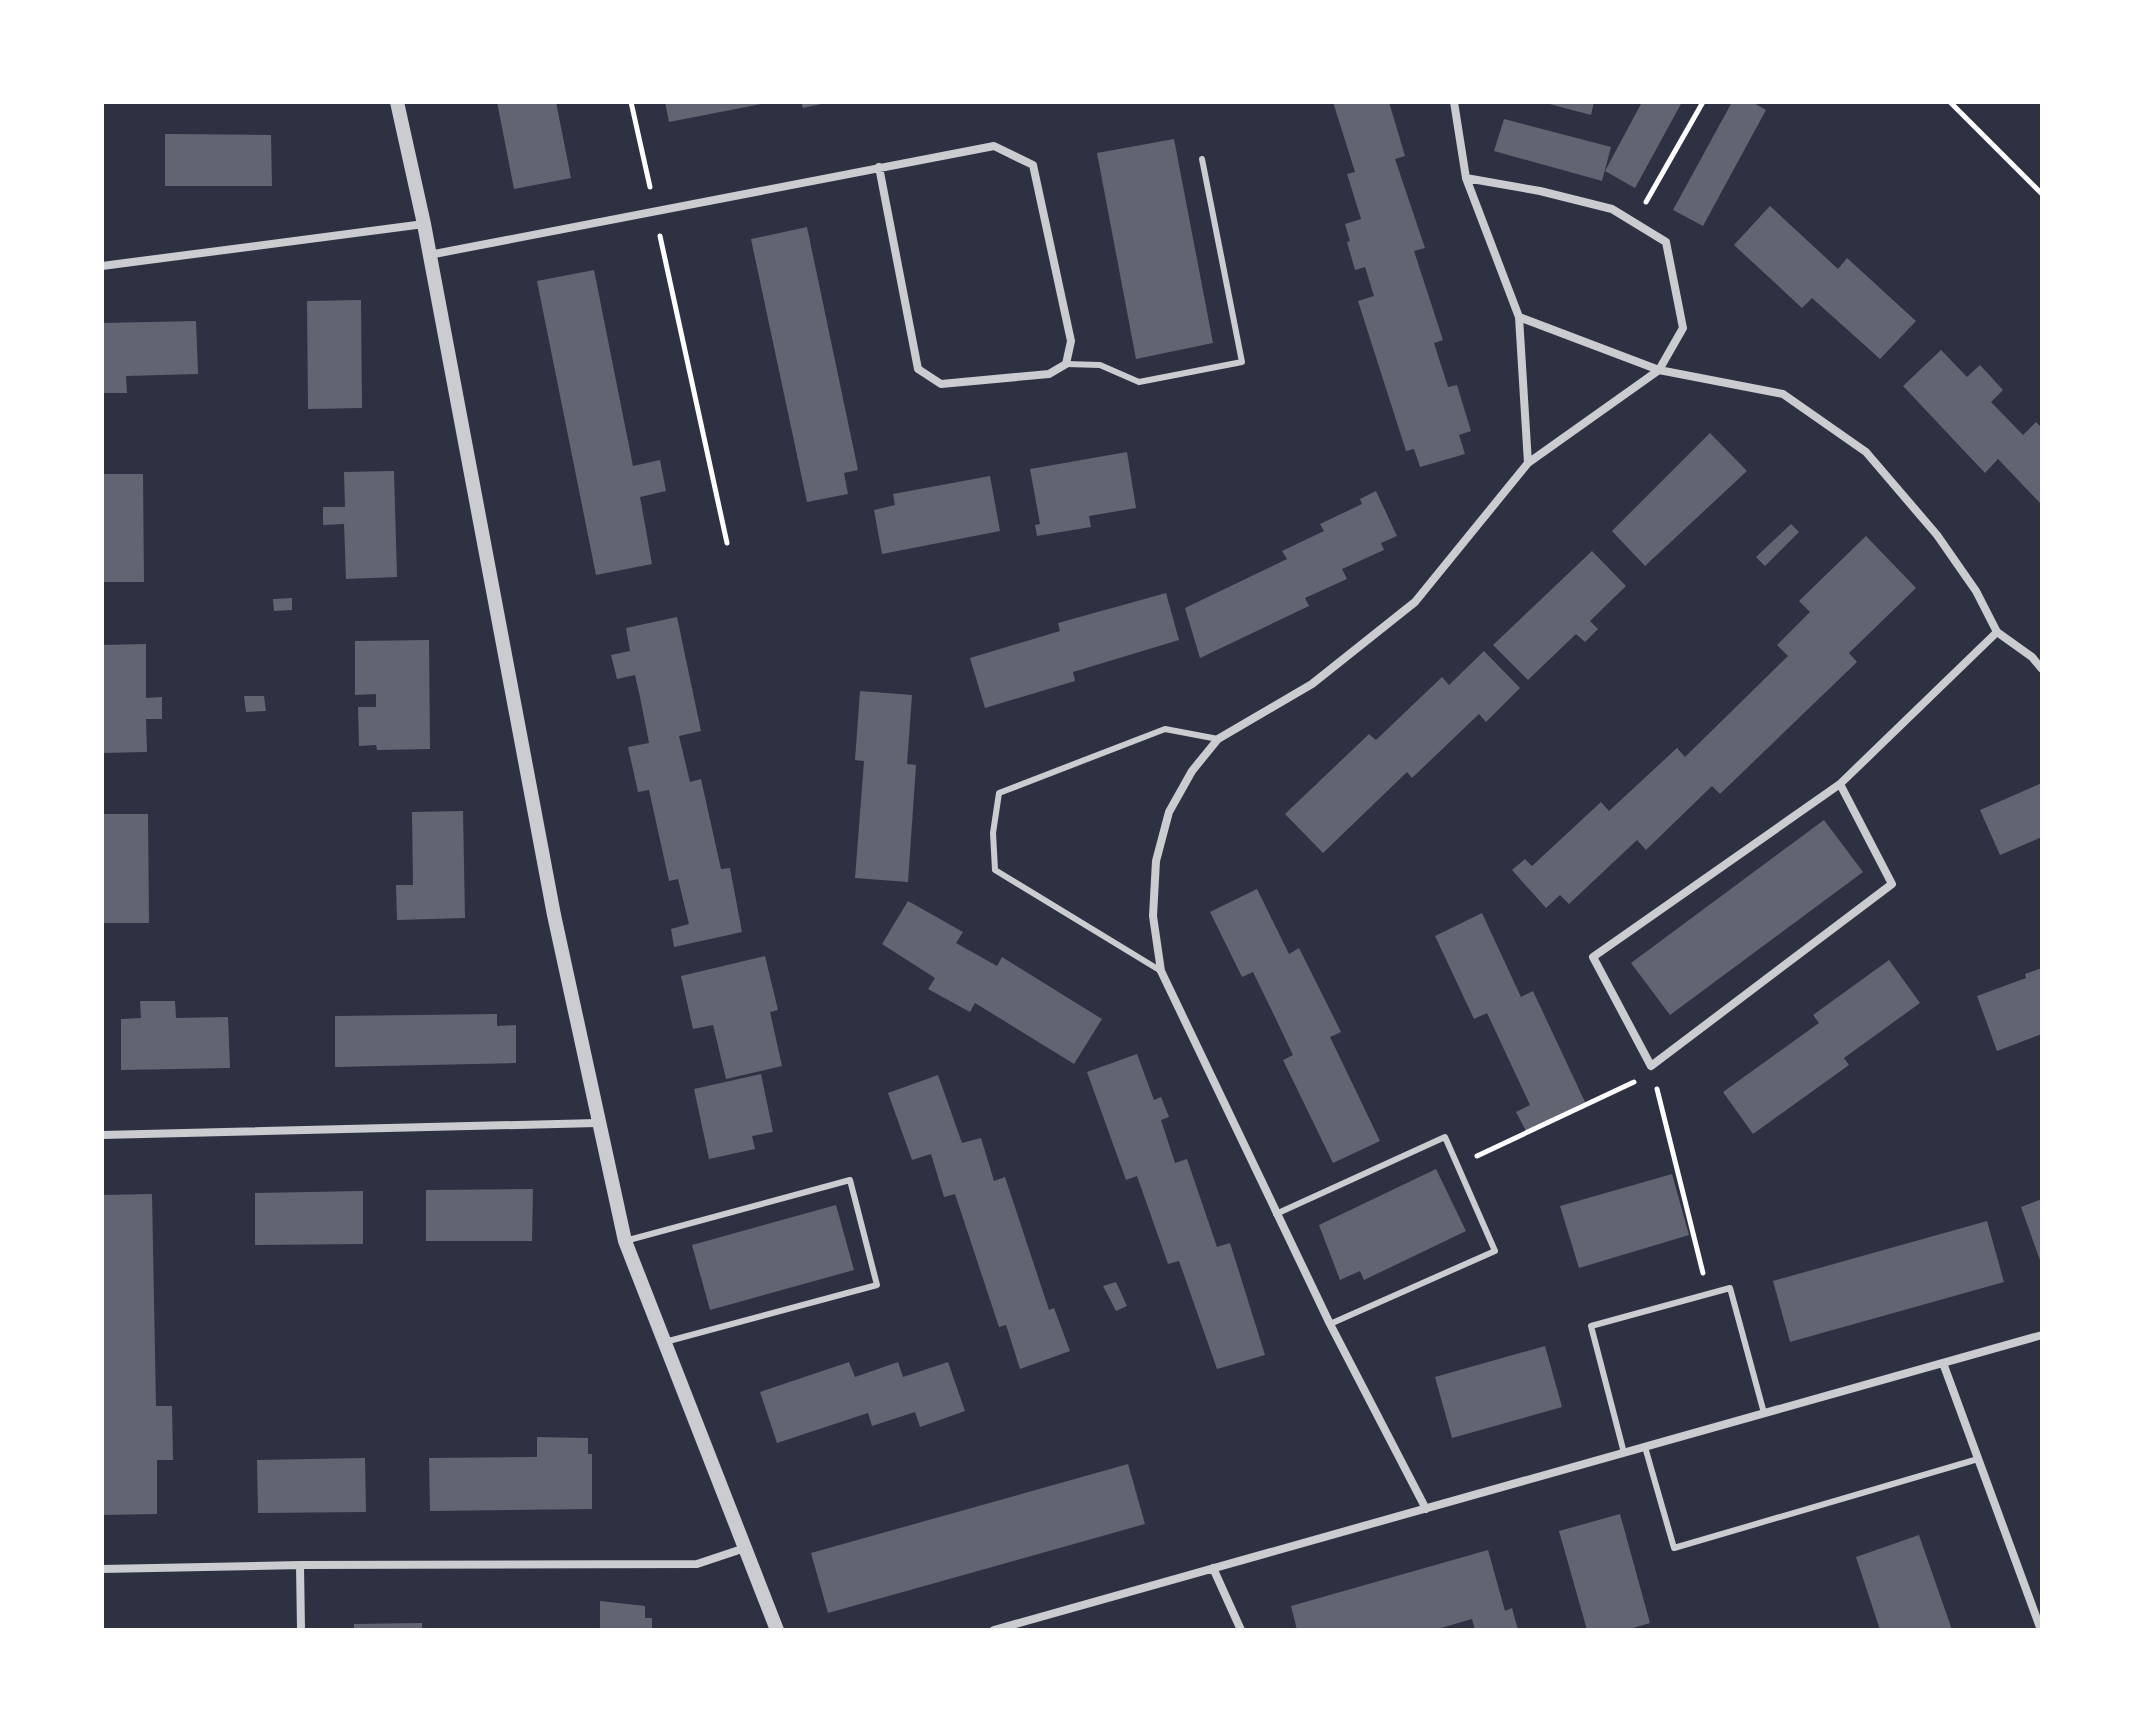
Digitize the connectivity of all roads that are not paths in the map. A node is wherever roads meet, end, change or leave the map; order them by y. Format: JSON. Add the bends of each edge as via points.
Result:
{"nodes":[{"id":1,"x":397,"y":102,"type":"edge"},
{"id":2,"x":1454,"y":102,"type":"edge"},
{"id":3,"x":1202,"y":159,"type":"dead end"},
{"id":4,"x":879,"y":167,"type":"junction"},
{"id":5,"x":1466,"y":178,"type":"junction"},
{"id":6,"x":424,"y":224,"type":"junction"},
{"id":7,"x":429,"y":255,"type":"junction"},
{"id":8,"x":102,"y":266,"type":"edge"},
{"id":9,"x":1519,"y":317,"type":"junction"},
{"id":10,"x":1066,"y":364,"type":"junction"},
{"id":11,"x":1659,"y":370,"type":"junction"},
{"id":12,"x":1528,"y":463,"type":"junction"},
{"id":13,"x":1997,"y":632,"type":"junction"},
{"id":14,"x":2042,"y":669,"type":"edge"},
{"id":15,"x":1218,"y":739,"type":"junction"},
{"id":16,"x":1840,"y":784,"type":"junction"},
{"id":17,"x":1161,"y":971,"type":"junction"},
{"id":18,"x":597,"y":1123,"type":"junction"},
{"id":19,"x":102,"y":1135,"type":"edge"},
{"id":20,"x":1276,"y":1214,"type":"junction"},
{"id":21,"x":625,"y":1241,"type":"junction"},
{"id":22,"x":1330,"y":1324,"type":"junction"},
{"id":23,"x":2042,"y":1335,"type":"edge"},
{"id":24,"x":665,"y":1343,"type":"junction"},
{"id":25,"x":1943,"y":1363,"type":"junction"},
{"id":26,"x":1764,"y":1413,"type":"junction"},
{"id":27,"x":1645,"y":1447,"type":"junction"},
{"id":28,"x":1624,"y":1453,"type":"junction"},
{"id":29,"x":1978,"y":1459,"type":"junction"},
{"id":30,"x":1426,"y":1509,"type":"junction"},
{"id":31,"x":745,"y":1548,"type":"junction"},
{"id":32,"x":300,"y":1565,"type":"junction"},
{"id":33,"x":1213,"y":1568,"type":"junction"},
{"id":34,"x":102,"y":1569,"type":"edge"},
{"id":35,"x":301,"y":1630,"type":"edge"},
{"id":36,"x":777,"y":1630,"type":"edge"},
{"id":37,"x":994,"y":1630,"type":"edge"},
{"id":38,"x":1241,"y":1630,"type":"edge"},
{"id":39,"x":2041,"y":1630,"type":"edge"}],
"edges":[{"from":1,"to":6,"type":"street"},
{"from":2,"to":5,"type":"street"},
{"from":3,"to":10,"type":"lane","via":[[1242,362],[1139,382],[1100,365]]},
{"from":4,"to":7,"type":"street"},
{"from":4,"to":10,"type":"street","via":[[918,369],[941,384],[1049,374]]},
{"from":4,"to":10,"type":"street","via":[[994,146],[1033,165],[1071,341]]},
{"from":5,"to":9,"type":"street"},
{"from":5,"to":11,"type":"street","via":[[1612,209],[1666,242],[1683,328]]},
{"from":6,"to":7,"type":"street"},
{"from":6,"to":8,"type":"street"},
{"from":7,"to":18,"type":"street"},
{"from":9,"to":11,"type":"street"},
{"from":9,"to":12,"type":"street"},
{"from":11,"to":12,"type":"street"},
{"from":11,"to":13,"type":"street","via":[[1783,394],[1866,452],[1937,535]]},
{"from":12,"to":15,"type":"street","via":[[1415,602],[1312,684]]},
{"from":13,"to":14,"type":"street"},
{"from":13,"to":16,"type":"street"},
{"from":15,"to":17,"type":"street","via":[[1169,812],[1156,861],[1153,916]]},
{"from":15,"to":17,"type":"lane","via":[[1165,729],[999,793],[995,870]]},
{"from":16,"to":16,"type":"street","via":[[1892,884],[1651,1066],[1593,957]]},
{"from":17,"to":20,"type":"street"},
{"from":18,"to":19,"type":"street"},
{"from":18,"to":21,"type":"street"},
{"from":20,"to":22,"type":"street"},
{"from":20,"to":22,"type":"lane","via":[[1445,1137],[1495,1251]]},
{"from":21,"to":24,"type":"street"},
{"from":21,"to":24,"type":"lane","via":[[850,1180],[877,1285]]},
{"from":22,"to":30,"type":"street"},
{"from":23,"to":25,"type":"street"},
{"from":24,"to":31,"type":"street"},
{"from":25,"to":26,"type":"street"},
{"from":25,"to":29,"type":"street"},
{"from":26,"to":27,"type":"street"},
{"from":26,"to":28,"type":"lane","via":[[1730,1288],[1591,1326]]},
{"from":27,"to":28,"type":"street"},
{"from":27,"to":29,"type":"lane","via":[[1674,1548]]},
{"from":28,"to":30,"type":"street"},
{"from":29,"to":39,"type":"street"},
{"from":30,"to":33,"type":"street"},
{"from":31,"to":32,"type":"street","via":[[697,1564]]},
{"from":31,"to":36,"type":"street"},
{"from":32,"to":34,"type":"street"},
{"from":32,"to":35,"type":"street"},
{"from":33,"to":37,"type":"street"},
{"from":33,"to":38,"type":"street"}]}
